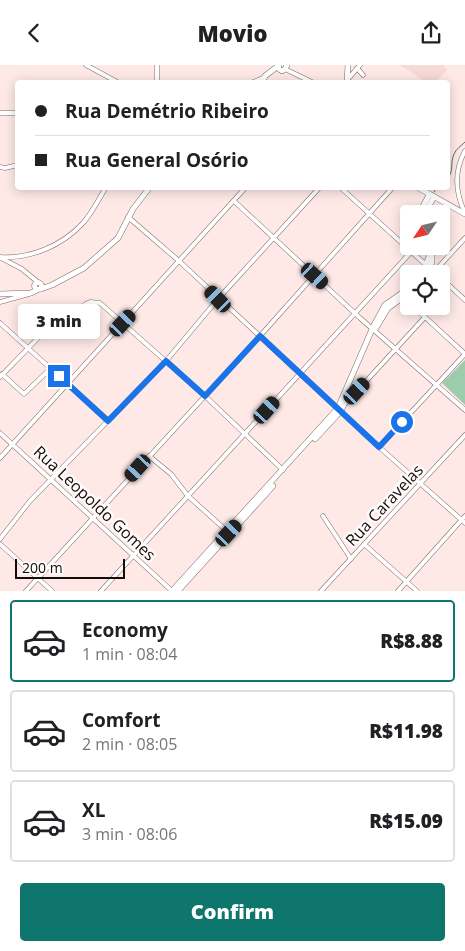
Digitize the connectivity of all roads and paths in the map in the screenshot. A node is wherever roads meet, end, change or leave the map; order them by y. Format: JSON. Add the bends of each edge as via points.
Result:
{"nodes":[{"id":1,"x":86,"y":65,"type":"edge"},
{"id":2,"x":157,"y":65,"type":"edge"},
{"id":3,"x":348,"y":65,"type":"edge"},
{"id":4,"x":94,"y":67,"type":"edge"},
{"id":5,"x":278,"y":67,"type":"edge"},
{"id":6,"x":286,"y":67,"type":"edge"},
{"id":7,"x":358,"y":67,"type":"edge"},
{"id":8,"x":363,"y":75,"type":"dead end"},
{"id":9,"x":110,"y":80,"type":"edge"},
{"id":10,"x":157,"y":80,"type":"edge"},
{"id":11,"x":262,"y":80,"type":"edge"},
{"id":12,"x":309,"y":80,"type":"edge"},
{"id":13,"x":347,"y":80,"type":"edge"},
{"id":14,"x":348,"y":80,"type":"edge"},
{"id":15,"x":0,"y":113,"type":"edge"},
{"id":16,"x":15,"y":113,"type":"edge"},
{"id":17,"x":465,"y":151,"type":"edge"},
{"id":18,"x":15,"y":166,"type":"edge"},
{"id":19,"x":0,"y":167,"type":"edge"},
{"id":20,"x":104,"y":190,"type":"edge"},
{"id":21,"x":148,"y":190,"type":"edge"},
{"id":22,"x":243,"y":190,"type":"edge"},
{"id":23,"x":317,"y":190,"type":"edge"},
{"id":24,"x":343,"y":190,"type":"edge"},
{"id":25,"x":390,"y":190,"type":"edge"},
{"id":26,"x":422,"y":190,"type":"edge"},
{"id":27,"x":432,"y":196,"type":"junction"},
{"id":28,"x":234,"y":201,"type":"junction"},
{"id":29,"x":426,"y":205,"type":"edge"},
{"id":30,"x":428,"y":205,"type":"edge"},
{"id":31,"x":465,"y":213,"type":"edge"},
{"id":32,"x":369,"y":214,"type":"junction"},
{"id":33,"x":128,"y":217,"type":"junction"},
{"id":34,"x":273,"y":238,"type":"junction"},
{"id":35,"x":465,"y":238,"type":"edge"},
{"id":36,"x":400,"y":242,"type":"edge"},
{"id":37,"x":408,"y":255,"type":"edge"},
{"id":38,"x":414,"y":255,"type":"edge"},
{"id":39,"x":0,"y":257,"type":"edge"},
{"id":40,"x":179,"y":261,"type":"junction"},
{"id":41,"x":425,"y":265,"type":"edge"},
{"id":42,"x":437,"y":265,"type":"edge"},
{"id":43,"x":315,"y":276,"type":"junction"},
{"id":44,"x":450,"y":285,"type":"edge"},
{"id":45,"x":38,"y":286,"type":"junction"},
{"id":46,"x":0,"y":294,"type":"edge"},
{"id":47,"x":18,"y":296,"type":"junction"},
{"id":48,"x":400,"y":297,"type":"edge"},
{"id":49,"x":464,"y":297,"type":"edge"},
{"id":50,"x":218,"y":299,"type":"junction"},
{"id":51,"x":0,"y":302,"type":"edge"},
{"id":52,"x":355,"y":312,"type":"junction"},
{"id":53,"x":425,"y":317,"type":"joint"},
{"id":54,"x":0,"y":323,"type":"edge"},
{"id":55,"x":123,"y":323,"type":"junction"},
{"id":56,"x":374,"y":328,"type":"junction"},
{"id":57,"x":260,"y":336,"type":"junction"},
{"id":58,"x":28,"y":348,"type":"junction"},
{"id":59,"x":396,"y":348,"type":"junction"},
{"id":60,"x":465,"y":354,"type":"edge"},
{"id":61,"x":166,"y":361,"type":"junction"},
{"id":62,"x":51,"y":368,"type":"junction"},
{"id":63,"x":300,"y":373,"type":"junction"},
{"id":64,"x":1,"y":376,"type":"edge"},
{"id":65,"x":67,"y":383,"type":"junction"},
{"id":66,"x":436,"y":385,"type":"junction"},
{"id":67,"x":352,"y":389,"type":"junction"},
{"id":68,"x":205,"y":396,"type":"junction"},
{"id":69,"x":340,"y":409,"type":"junction"},
{"id":70,"x":465,"y":411,"type":"edge"},
{"id":71,"x":108,"y":421,"type":"junction"},
{"id":72,"x":0,"y":433,"type":"edge"},
{"id":73,"x":244,"y":434,"type":"junction"},
{"id":74,"x":465,"y":435,"type":"edge"},
{"id":75,"x":12,"y":444,"type":"junction"},
{"id":76,"x":379,"y":447,"type":"junction"},
{"id":77,"x":149,"y":456,"type":"junction"},
{"id":78,"x":0,"y":458,"type":"edge"},
{"id":79,"x":282,"y":470,"type":"junction"},
{"id":80,"x":52,"y":480,"type":"junction"},
{"id":81,"x":420,"y":483,"type":"junction"},
{"id":82,"x":188,"y":496,"type":"junction"},
{"id":83,"x":246,"y":512,"type":"junction"},
{"id":84,"x":323,"y":516,"type":"dead end"},
{"id":85,"x":93,"y":518,"type":"junction"},
{"id":86,"x":464,"y":520,"type":"edge"},
{"id":87,"x":228,"y":532,"type":"junction"},
{"id":88,"x":0,"y":539,"type":"edge"},
{"id":89,"x":0,"y":544,"type":"edge"},
{"id":90,"x":365,"y":545,"type":"junction"},
{"id":91,"x":134,"y":556,"type":"junction"},
{"id":92,"x":350,"y":559,"type":"junction"},
{"id":93,"x":38,"y":578,"type":"junction"},
{"id":94,"x":406,"y":582,"type":"junction"},
{"id":95,"x":26,"y":591,"type":"edge"},
{"id":96,"x":52,"y":591,"type":"edge"},
{"id":97,"x":101,"y":591,"type":"edge"},
{"id":98,"x":172,"y":591,"type":"edge"},
{"id":99,"x":178,"y":591,"type":"edge"},
{"id":100,"x":322,"y":591,"type":"edge"},
{"id":101,"x":398,"y":591,"type":"edge"},
{"id":102,"x":417,"y":591,"type":"edge"}],
"edges":[{"from":1,"to":4,"type":"street"},
{"from":2,"to":10,"type":"street"},
{"from":3,"to":13,"type":"street"},
{"from":4,"to":9,"type":"street"},
{"from":5,"to":6,"type":"street","via":[[282,71]]},
{"from":5,"to":11,"type":"street"},
{"from":6,"to":12,"type":"street"},
{"from":7,"to":8,"type":"street"},
{"from":7,"to":14,"type":"street"},
{"from":15,"to":16,"type":"street"},
{"from":17,"to":31,"type":"street","via":[[457,178]]},
{"from":18,"to":19,"type":"street"},
{"from":20,"to":39,"type":"street","via":[[84,223],[66,237],[22,257]]},
{"from":21,"to":33,"type":"street"},
{"from":22,"to":28,"type":"street"},
{"from":23,"to":34,"type":"street"},
{"from":24,"to":32,"type":"street"},
{"from":25,"to":32,"type":"street"},
{"from":26,"to":27,"type":"street"},
{"from":27,"to":29,"type":"street"},
{"from":27,"to":30,"type":"street"},
{"from":27,"to":31,"type":"street"},
{"from":28,"to":34,"type":"street"},
{"from":28,"to":40,"type":"street"},
{"from":32,"to":36,"type":"street"},
{"from":32,"to":43,"type":"street"},
{"from":33,"to":40,"type":"street"},
{"from":33,"to":45,"type":"street","via":[[118,238],[84,268],[52,285]]},
{"from":34,"to":43,"type":"street"},
{"from":34,"to":50,"type":"street"},
{"from":35,"to":42,"type":"street"},
{"from":37,"to":52,"type":"street"},
{"from":38,"to":41,"type":"street"},
{"from":39,"to":45,"type":"street","via":[[22,269]]},
{"from":40,"to":50,"type":"street"},
{"from":40,"to":55,"type":"street"},
{"from":43,"to":52,"type":"street"},
{"from":43,"to":57,"type":"street"},
{"from":44,"to":49,"type":"street"},
{"from":45,"to":47,"type":"street"},
{"from":45,"to":47,"type":"street","via":[[31,293]]},
{"from":46,"to":47,"type":"street"},
{"from":47,"to":51,"type":"street"},
{"from":48,"to":56,"type":"street"},
{"from":50,"to":57,"type":"street"},
{"from":50,"to":61,"type":"street"},
{"from":52,"to":56,"type":"street"},
{"from":52,"to":63,"type":"street"},
{"from":53,"to":59,"type":"street"},
{"from":53,"to":60,"type":"street"},
{"from":54,"to":58,"type":"street"},
{"from":55,"to":58,"type":"street","via":[[103,305],[86,303]]},
{"from":55,"to":61,"type":"street"},
{"from":55,"to":65,"type":"street"},
{"from":56,"to":59,"type":"street"},
{"from":56,"to":67,"type":"street"},
{"from":57,"to":63,"type":"street"},
{"from":57,"to":68,"type":"street"},
{"from":58,"to":62,"type":"street"},
{"from":58,"to":64,"type":"street"},
{"from":59,"to":66,"type":"street"},
{"from":59,"to":67,"type":"street"},
{"from":60,"to":66,"type":"street"},
{"from":61,"to":68,"type":"street"},
{"from":61,"to":71,"type":"street"},
{"from":62,"to":64,"type":"street","via":[[24,394]]},
{"from":62,"to":65,"type":"street"},
{"from":63,"to":69,"type":"street"},
{"from":63,"to":73,"type":"street"},
{"from":65,"to":71,"type":"street"},
{"from":65,"to":75,"type":"street"},
{"from":66,"to":70,"type":"street"},
{"from":66,"to":76,"type":"street"},
{"from":67,"to":69,"type":"street"},
{"from":68,"to":73,"type":"street"},
{"from":68,"to":77,"type":"street"},
{"from":69,"to":76,"type":"street"},
{"from":69,"to":79,"type":"street"},
{"from":69,"to":83,"type":"street"},
{"from":71,"to":80,"type":"street"},
{"from":72,"to":75,"type":"street","name":"Rua Leopoldo Gomes"},
{"from":73,"to":79,"type":"street"},
{"from":73,"to":82,"type":"street"},
{"from":74,"to":81,"type":"street","name":"Rua Caravelas"},
{"from":75,"to":78,"type":"street"},
{"from":75,"to":80,"type":"street","name":"Rua Leopoldo Gomes"},
{"from":76,"to":81,"type":"street"},
{"from":77,"to":82,"type":"street","via":[[171,474]]},
{"from":77,"to":85,"type":"street"},
{"from":79,"to":83,"type":"street"},
{"from":80,"to":85,"type":"street","name":"Rua Leopoldo Gomes"},
{"from":80,"to":88,"type":"street","via":[[30,501]]},
{"from":81,"to":86,"type":"street"},
{"from":81,"to":90,"type":"street","name":"Rua Caravelas"},
{"from":82,"to":87,"type":"street"},
{"from":82,"to":91,"type":"street"},
{"from":83,"to":87,"type":"street"},
{"from":84,"to":92,"type":"street"},
{"from":85,"to":91,"type":"street","name":"Rua Leopoldo Gomes"},
{"from":85,"to":93,"type":"street"},
{"from":86,"to":94,"type":"street"},
{"from":87,"to":98,"type":"street"},
{"from":87,"to":99,"type":"street"},
{"from":89,"to":93,"type":"street"},
{"from":90,"to":92,"type":"street","name":"Rua Caravelas"},
{"from":90,"to":94,"type":"street"},
{"from":91,"to":97,"type":"street"},
{"from":91,"to":98,"type":"street","name":"Rua Leopoldo Gomes"},
{"from":92,"to":100,"type":"street","name":"Rua Caravelas"},
{"from":93,"to":95,"type":"street"},
{"from":93,"to":96,"type":"street"},
{"from":94,"to":101,"type":"street"},
{"from":94,"to":102,"type":"street"}]}
